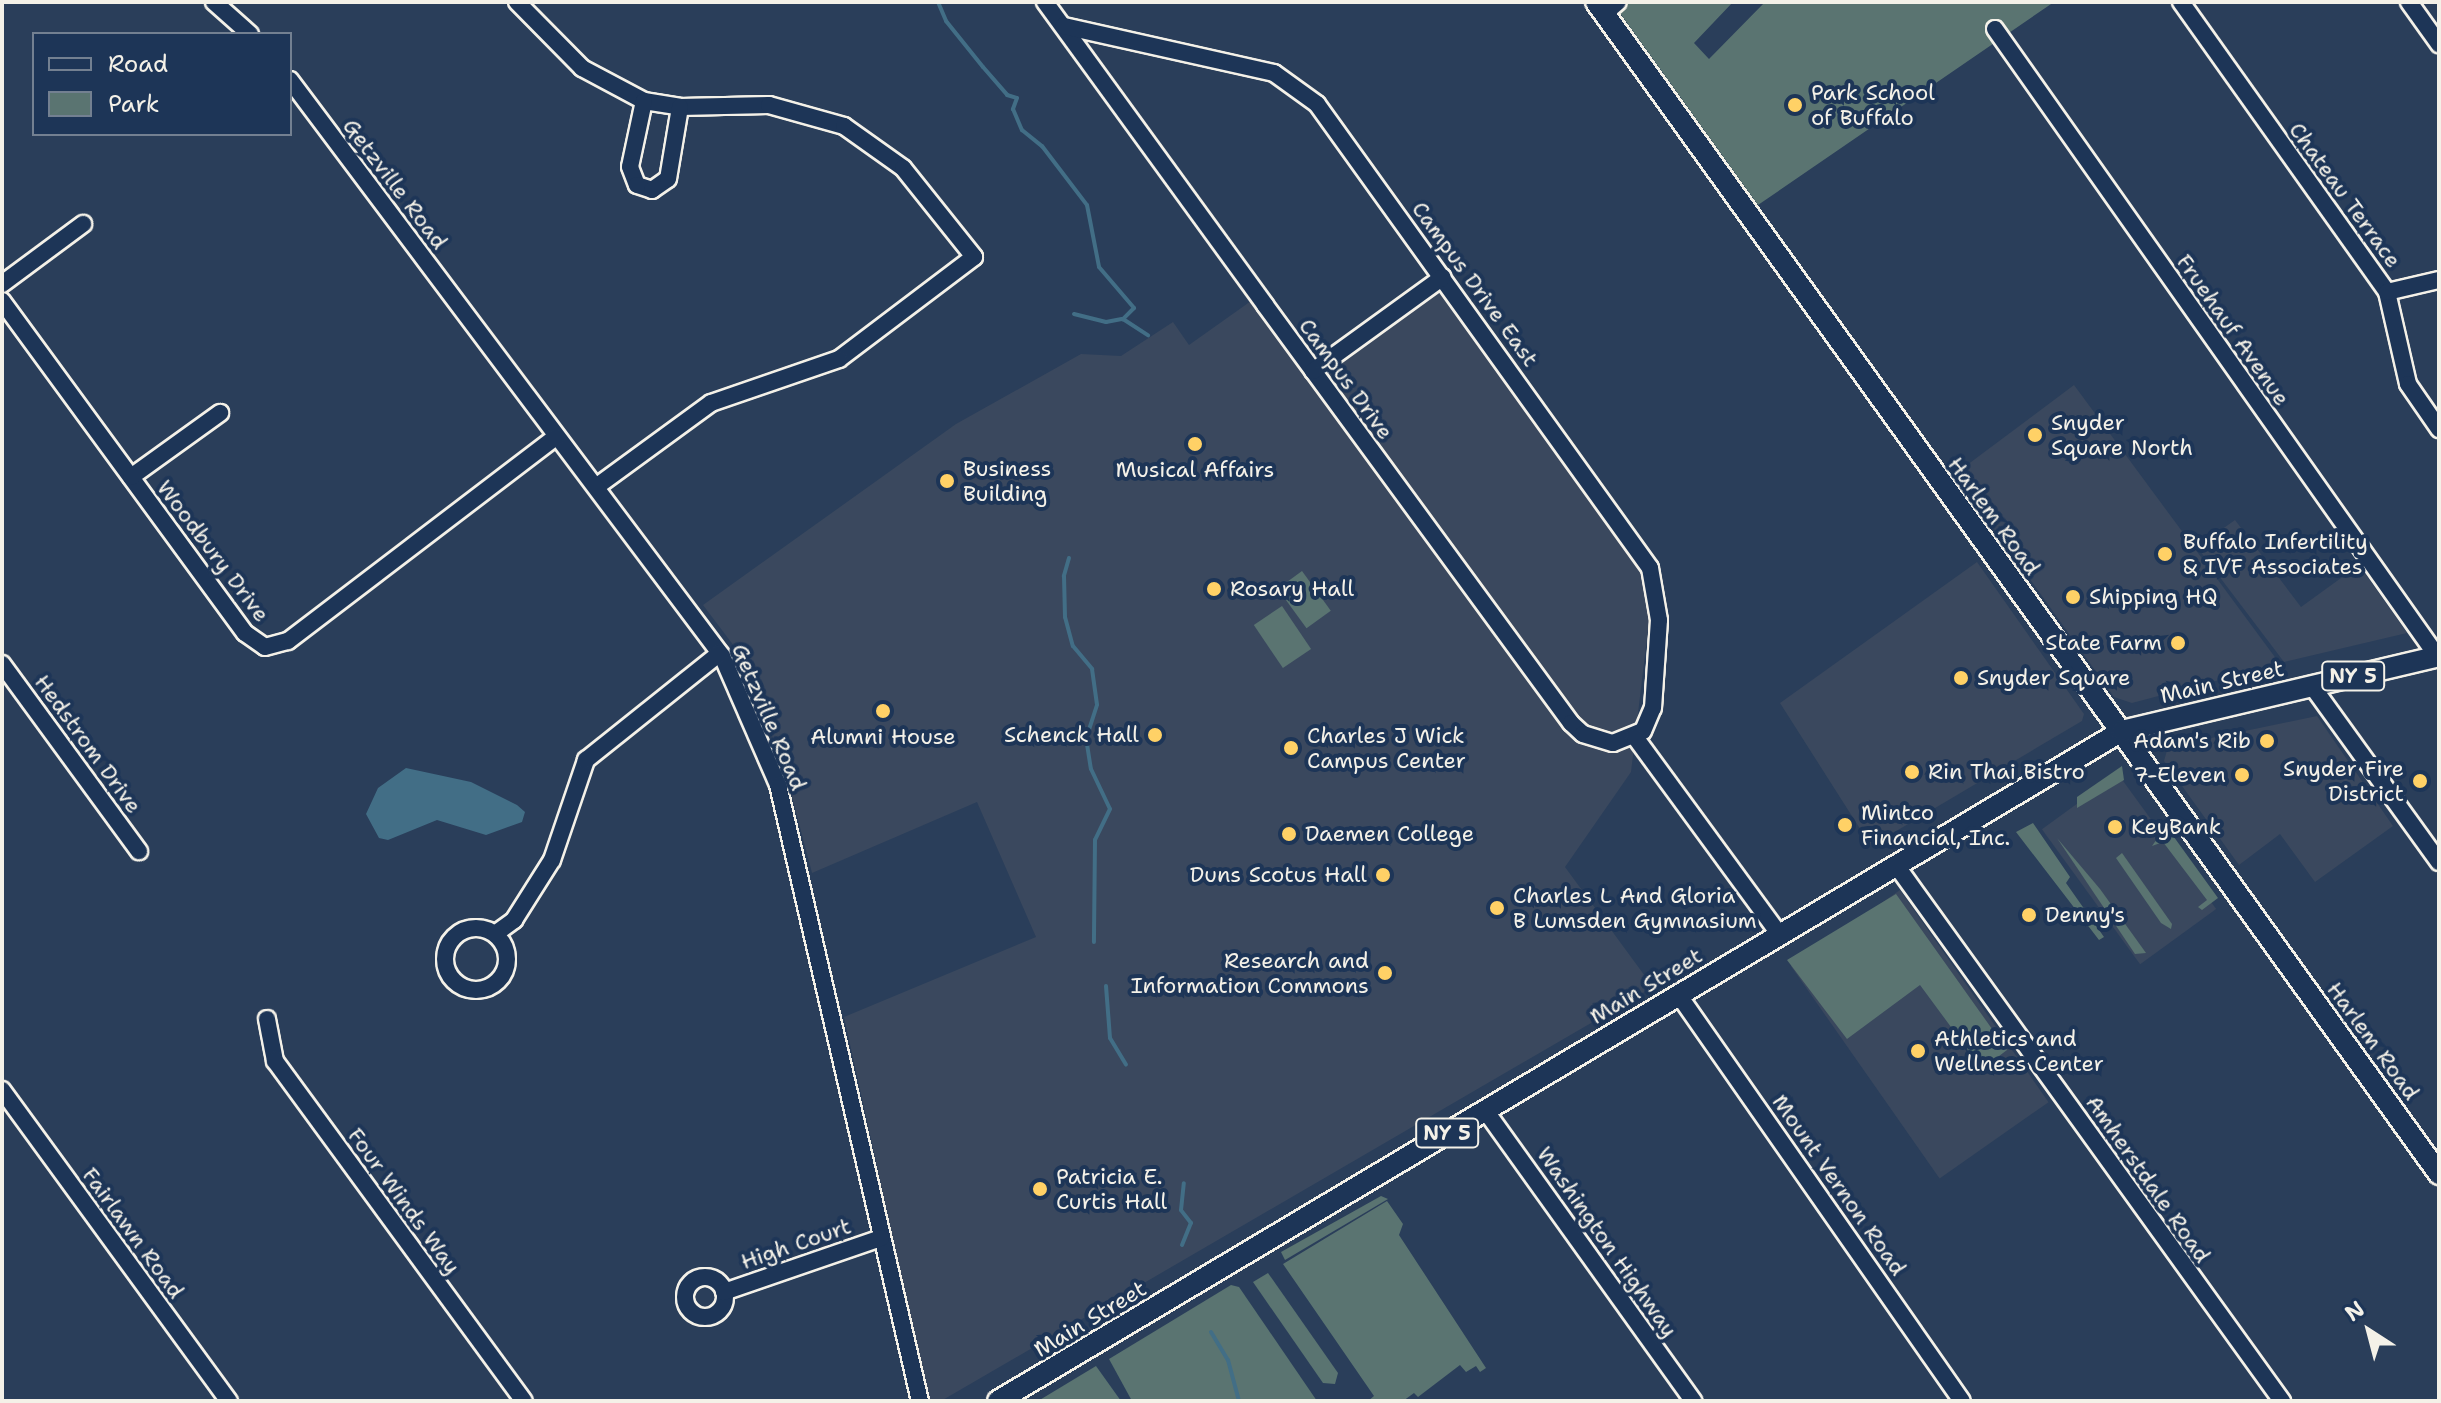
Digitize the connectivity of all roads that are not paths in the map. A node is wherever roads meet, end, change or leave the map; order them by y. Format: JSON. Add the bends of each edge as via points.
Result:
{"nodes":[{"id":1,"x":214,"y":2,"type":"edge"},
{"id":2,"x":517,"y":2,"type":"edge"},
{"id":3,"x":1045,"y":2,"type":"edge"},
{"id":4,"x":2181,"y":2,"type":"edge"},
{"id":5,"x":2409,"y":2,"type":"edge"},
{"id":6,"x":1606,"y":6,"type":"edge"},
{"id":7,"x":1063,"y":26,"type":"junction"},
{"id":8,"x":1995,"y":29,"type":"dead end"},
{"id":9,"x":248,"y":32,"type":"edge"},
{"id":10,"x":2439,"y":44,"type":"edge"},
{"id":11,"x":292,"y":83,"type":"edge"},
{"id":12,"x":644,"y":101,"type":"junction"},
{"id":13,"x":680,"y":107,"type":"junction"},
{"id":14,"x":83,"y":224,"type":"dead end"},
{"id":15,"x":1443,"y":277,"type":"junction"},
{"id":16,"x":2439,"y":280,"type":"edge"},
{"id":17,"x":2,"y":284,"type":"edge"},
{"id":18,"x":2387,"y":292,"type":"junction"},
{"id":19,"x":2,"y":301,"type":"edge"},
{"id":20,"x":1313,"y":371,"type":"junction"},
{"id":21,"x":220,"y":413,"type":"dead end"},
{"id":22,"x":2439,"y":429,"type":"edge"},
{"id":23,"x":556,"y":437,"type":"junction"},
{"id":24,"x":131,"y":477,"type":"junction"},
{"id":25,"x":596,"y":487,"type":"junction"},
{"id":26,"x":720,"y":653,"type":"junction"},
{"id":27,"x":2438,"y":656,"type":"edge"},
{"id":28,"x":2,"y":664,"type":"edge"},
{"id":29,"x":2312,"y":686,"type":"junction"},
{"id":30,"x":2122,"y":731,"type":"junction"},
{"id":31,"x":1635,"y":737,"type":"junction"},
{"id":32,"x":139,"y":851,"type":"dead end"},
{"id":33,"x":2439,"y":862,"type":"edge"},
{"id":34,"x":1896,"y":865,"type":"junction"},
{"id":35,"x":495,"y":934,"type":"dead end"},
{"id":36,"x":1779,"y":934,"type":"junction"},
{"id":37,"x":1678,"y":994,"type":"junction"},
{"id":38,"x":267,"y":1019,"type":"dead end"},
{"id":39,"x":2,"y":1090,"type":"edge"},
{"id":40,"x":1485,"y":1110,"type":"junction"},
{"id":41,"x":2439,"y":1174,"type":"edge"},
{"id":42,"x":881,"y":1238,"type":"junction"},
{"id":43,"x":724,"y":1292,"type":"dead end"},
{"id":44,"x":1001,"y":1400,"type":"edge"},
{"id":45,"x":229,"y":1401,"type":"edge"},
{"id":46,"x":524,"y":1401,"type":"edge"},
{"id":47,"x":920,"y":1401,"type":"edge"},
{"id":48,"x":1693,"y":1401,"type":"edge"},
{"id":49,"x":1962,"y":1401,"type":"edge"},
{"id":50,"x":2282,"y":1401,"type":"edge"}],
"edges":[{"from":1,"to":9,"type":"street"},
{"from":2,"to":12,"type":"street","via":[[582,68]]},
{"from":3,"to":7,"type":"street","name":"Campus Drive"},
{"from":4,"to":18,"type":"street","name":"Chateau Terrace"},
{"from":5,"to":10,"type":"street"},
{"from":6,"to":30,"type":"main road","name":"Harlem Road"},
{"from":7,"to":15,"type":"street","name":"Campus Drive East","via":[[1240,63],[1290,80],[1326,115]]},
{"from":7,"to":20,"type":"street","name":"Campus Drive"},
{"from":8,"to":27,"type":"street","name":"Fruehauf Avenue"},
{"from":11,"to":23,"type":"street","name":"Getzville Road"},
{"from":12,"to":13,"type":"street"},
{"from":12,"to":13,"type":"street","via":[[630,167],[637,185],[652,190],[668,179]]},
{"from":13,"to":25,"type":"street","via":[[769,105],[844,126],[903,168],[974,257],[839,359],[711,403]]},
{"from":14,"to":17,"type":"street"},
{"from":15,"to":20,"type":"street"},
{"from":15,"to":31,"type":"street","name":"Campus Drive East","via":[[1650,568],[1658,598],[1656,684],[1648,724]]},
{"from":16,"to":18,"type":"street"},
{"from":18,"to":22,"type":"street","name":"Chateau Terrace","via":[[2408,384]]},
{"from":19,"to":24,"type":"street","name":"Woodbury Drive"},
{"from":20,"to":31,"type":"street","name":"Campus Drive","via":[[1571,723],[1594,739],[1613,743]]},
{"from":21,"to":24,"type":"street"},
{"from":23,"to":24,"type":"street","name":"Woodbury Drive","via":[[275,646],[256,644],[245,633]]},
{"from":23,"to":25,"type":"street","name":"Getzville Road"},
{"from":25,"to":26,"type":"street","name":"Getzville Road"},
{"from":26,"to":35,"type":"street","via":[[586,760],[552,860],[514,920]]},
{"from":26,"to":42,"type":"street","name":"Getzville Road","via":[[778,785]]},
{"from":27,"to":29,"type":"main road","name":"Main Street","number":"NY 5"},
{"from":28,"to":32,"type":"street","name":"Hedstrom Drive"},
{"from":29,"to":30,"type":"main road","name":"Main Street","number":"NY 5"},
{"from":29,"to":33,"type":"street"},
{"from":30,"to":34,"type":"main road","name":"Main Street","number":"NY 5"},
{"from":30,"to":41,"type":"main road","name":"Harlem Road"},
{"from":31,"to":36,"type":"street"},
{"from":34,"to":36,"type":"main road","name":"Main Street","number":"NY 5"},
{"from":34,"to":50,"type":"street","name":"Amherstdale Road"},
{"from":36,"to":37,"type":"main road","name":"Main Street","number":"NY 5"},
{"from":37,"to":40,"type":"main road","name":"Main Street","number":"NY 5"},
{"from":37,"to":49,"type":"street","name":"Mount Vernon Road"},
{"from":38,"to":46,"type":"street","name":"Four Winds Way","via":[[275,1061]]},
{"from":39,"to":45,"type":"street","name":"Fairlawn Road"},
{"from":40,"to":44,"type":"main road","name":"Main Street","number":"NY 5"},
{"from":40,"to":48,"type":"street","name":"Washington Highway"},
{"from":42,"to":43,"type":"street","name":"High Court"},
{"from":42,"to":47,"type":"street","name":"Getzville Road"}]}
